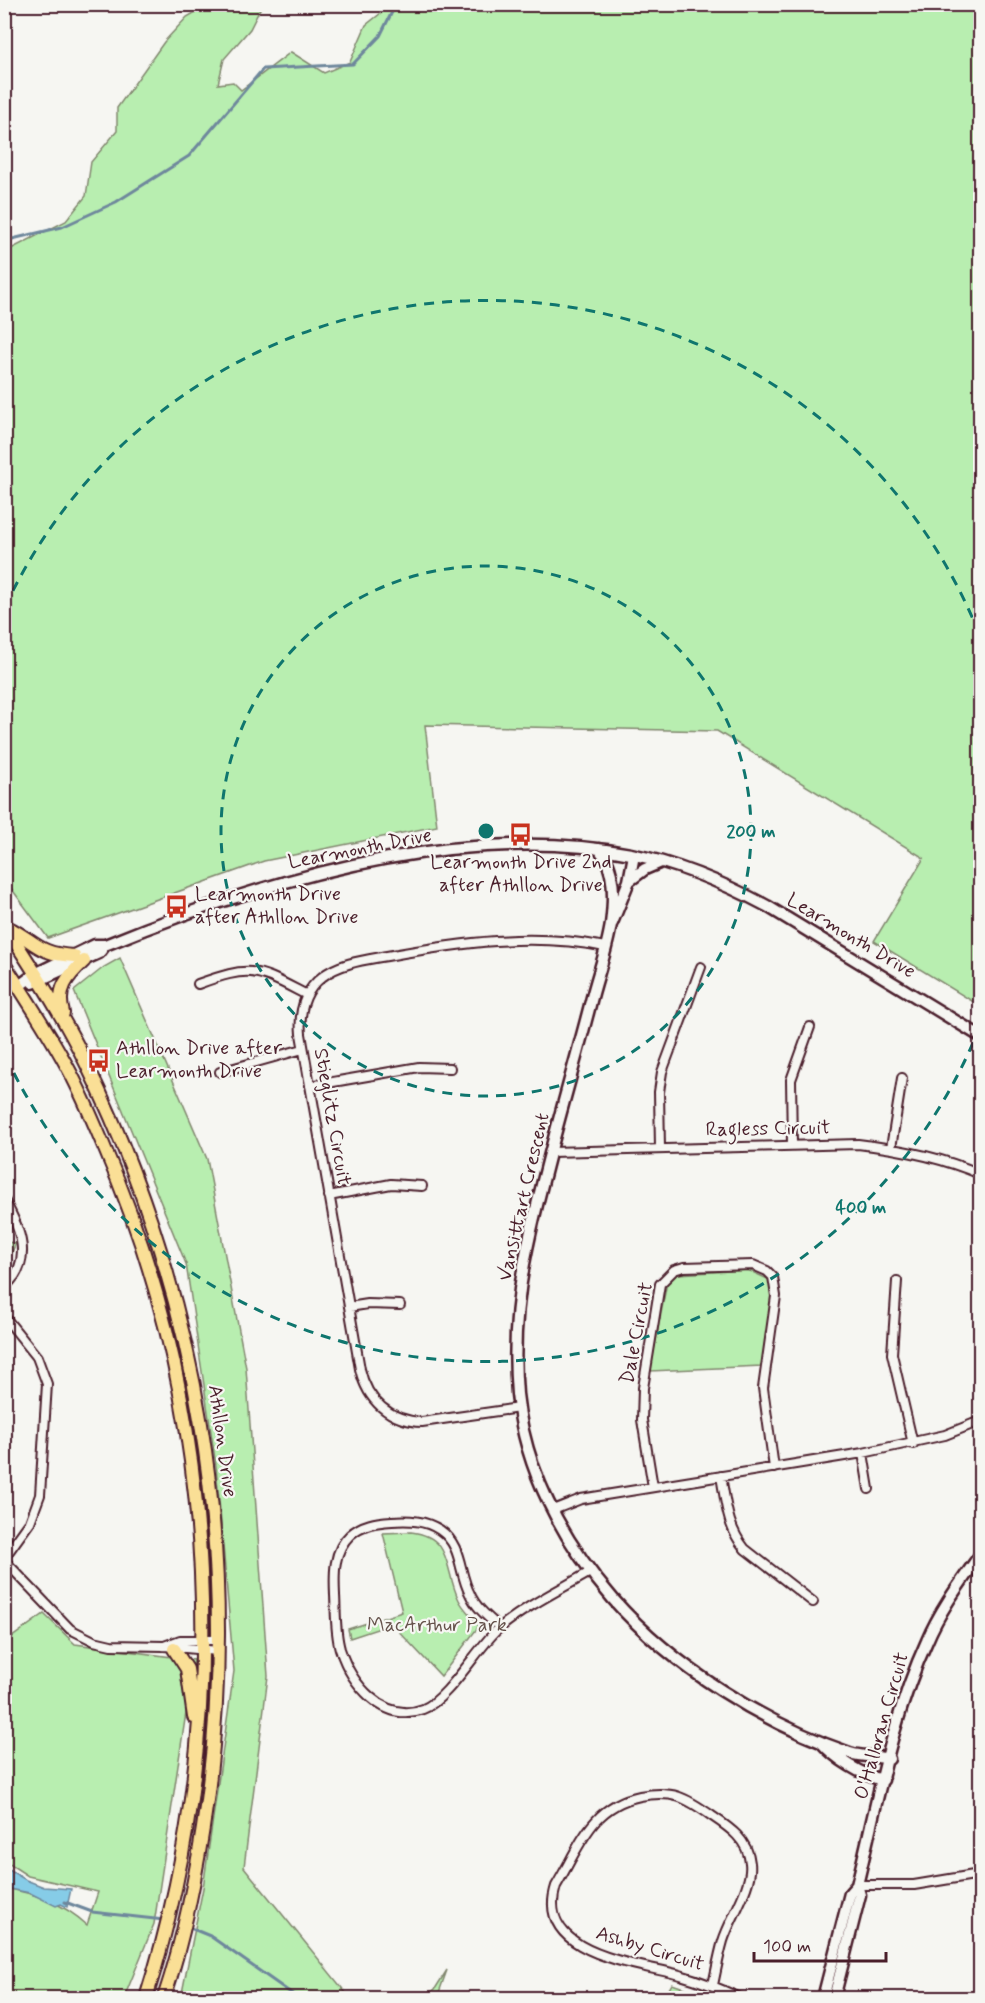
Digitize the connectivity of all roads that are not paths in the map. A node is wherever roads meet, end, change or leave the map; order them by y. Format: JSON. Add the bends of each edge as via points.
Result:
{"nodes":[{"id":1,"x":599,"y":849,"type":"junction"},
{"id":2,"x":634,"y":855,"type":"junction"},
{"id":3,"x":659,"y":863,"type":"junction"},
{"id":4,"x":629,"y":881,"type":"junction"},
{"id":5,"x":611,"y":925,"type":"junction"},
{"id":6,"x":5,"y":926,"type":"edge"},
{"id":7,"x":605,"y":947,"type":"junction"},
{"id":8,"x":79,"y":958,"type":"junction"},
{"id":9,"x":4,"y":964,"type":"edge"},
{"id":10,"x":701,"y":967,"type":"dead end"},
{"id":11,"x":38,"y":978,"type":"junction"},
{"id":12,"x":198,"y":984,"type":"dead end"},
{"id":13,"x":19,"y":986,"type":"junction"},
{"id":14,"x":307,"y":994,"type":"junction"},
{"id":15,"x":65,"y":1023,"type":"junction"},
{"id":16,"x":810,"y":1027,"type":"dead end"},
{"id":17,"x":981,"y":1036,"type":"edge"},
{"id":18,"x":303,"y":1049,"type":"junction"},
{"id":19,"x":450,"y":1068,"type":"dead end"},
{"id":20,"x":220,"y":1072,"type":"dead end"},
{"id":21,"x":902,"y":1078,"type":"dead end"},
{"id":22,"x":310,"y":1086,"type":"junction"},
{"id":23,"x":792,"y":1144,"type":"junction"},
{"id":24,"x":891,"y":1148,"type":"junction"},
{"id":25,"x":660,"y":1149,"type":"junction"},
{"id":26,"x":551,"y":1152,"type":"junction"},
{"id":27,"x":981,"y":1174,"type":"edge"},
{"id":28,"x":422,"y":1186,"type":"dead end"},
{"id":29,"x":329,"y":1196,"type":"junction"},
{"id":30,"x":4,"y":1200,"type":"edge"},
{"id":31,"x":897,"y":1281,"type":"dead end"},
{"id":32,"x":4,"y":1287,"type":"edge"},
{"id":33,"x":400,"y":1305,"type":"dead end"},
{"id":34,"x":349,"y":1307,"type":"junction"},
{"id":35,"x":4,"y":1316,"type":"edge"},
{"id":36,"x":519,"y":1408,"type":"junction"},
{"id":37,"x":981,"y":1421,"type":"edge"},
{"id":38,"x":913,"y":1444,"type":"junction"},
{"id":39,"x":863,"y":1453,"type":"junction"},
{"id":40,"x":774,"y":1468,"type":"junction"},
{"id":41,"x":721,"y":1476,"type":"junction"},
{"id":42,"x":653,"y":1487,"type":"junction"},
{"id":43,"x":869,"y":1489,"type":"dead end"},
{"id":44,"x":553,"y":1510,"type":"junction"},
{"id":45,"x":981,"y":1555,"type":"edge"},
{"id":46,"x":4,"y":1559,"type":"edge"},
{"id":47,"x":590,"y":1572,"type":"junction"},
{"id":48,"x":813,"y":1602,"type":"dead end"},
{"id":49,"x":500,"y":1628,"type":"junction"},
{"id":50,"x":202,"y":1645,"type":"junction"},
{"id":51,"x":218,"y":1646,"type":"junction"},
{"id":52,"x":169,"y":1647,"type":"junction"},
{"id":53,"x":197,"y":1736,"type":"junction"},
{"id":54,"x":821,"y":1742,"type":"junction"},
{"id":55,"x":889,"y":1758,"type":"junction"},
{"id":56,"x":883,"y":1780,"type":"junction"},
{"id":57,"x":981,"y":1874,"type":"edge"},
{"id":58,"x":857,"y":1884,"type":"junction"},
{"id":59,"x":713,"y":1985,"type":"junction"},
{"id":60,"x":146,"y":1998,"type":"edge"},
{"id":61,"x":164,"y":1998,"type":"edge"},
{"id":62,"x":740,"y":1998,"type":"edge"},
{"id":63,"x":823,"y":1998,"type":"edge"},
{"id":64,"x":834,"y":1998,"type":"edge"}],
"edges":[{"from":1,"to":2,"type":"street","name":"Learmonth Drive"},
{"from":1,"to":5,"type":"street","name":"Vansittart Crescent","via":[[611,873]]},
{"from":1,"to":8,"type":"street","name":"Learmonth Drive","via":[[484,846],[352,866],[224,900]]},
{"from":2,"to":3,"type":"street","name":"Learmonth Drive"},
{"from":2,"to":4,"type":"street","name":"Vansittart Crescent"},
{"from":3,"to":4,"type":"street"},
{"from":3,"to":17,"type":"street","name":"Learmonth Drive","via":[[717,881],[767,906]]},
{"from":4,"to":5,"type":"street","name":"Vansittart Crescent"},
{"from":5,"to":7,"type":"street","name":"Vansittart Crescent"},
{"from":6,"to":8,"type":"main road","via":[[45,952]]},
{"from":6,"to":11,"type":"main road","name":"Athllon Drive"},
{"from":7,"to":14,"type":"street","via":[[512,939],[405,953],[333,969]]},
{"from":7,"to":26,"type":"street","name":"Vansittart Crescent"},
{"from":8,"to":11,"type":"street","name":"Learmonth Drive"},
{"from":8,"to":15,"type":"main road","via":[[60,991]]},
{"from":9,"to":13,"type":"main road","name":"Athllon Drive"},
{"from":10,"to":25,"type":"street","via":[[662,1072]]},
{"from":11,"to":13,"type":"street","name":"Learmonth Drive"},
{"from":11,"to":15,"type":"main road","name":"Athllon Drive"},
{"from":12,"to":14,"type":"street","via":[[234,972],[255,971]]},
{"from":13,"to":50,"type":"main road","name":"Athllon Drive","via":[[70,1072],[93,1121],[120,1183],[154,1285],[189,1451],[199,1541]]},
{"from":14,"to":18,"type":"street","name":"Stieglitz Circuit","via":[[300,1020]]},
{"from":15,"to":51,"type":"main road","name":"Athllon Drive","via":[[129,1161],[153,1224],[178,1313],[200,1411],[210,1484]]},
{"from":16,"to":23,"type":"street","via":[[791,1080]]},
{"from":18,"to":20,"type":"street"},
{"from":18,"to":22,"type":"street","name":"Stieglitz Circuit"},
{"from":19,"to":22,"type":"street","via":[[419,1067]]},
{"from":21,"to":24,"type":"street"},
{"from":22,"to":29,"type":"street","name":"Stieglitz Circuit"},
{"from":23,"to":24,"type":"street","name":"Ragless Circuit"},
{"from":23,"to":25,"type":"street","name":"Ragless Circuit"},
{"from":24,"to":27,"type":"street","name":"Ragless Circuit"},
{"from":25,"to":26,"type":"street","name":"Ragless Circuit"},
{"from":26,"to":36,"type":"street","name":"Vansittart Crescent","via":[[526,1251],[520,1294],[516,1359]]},
{"from":28,"to":29,"type":"street","via":[[391,1184]]},
{"from":29,"to":34,"type":"street","name":"Stieglitz Circuit"},
{"from":30,"to":32,"type":"street","via":[[19,1227],[23,1248],[19,1268]]},
{"from":31,"to":38,"type":"street","via":[[892,1354]]},
{"from":33,"to":34,"type":"street"},
{"from":34,"to":36,"type":"street","name":"Stieglitz Circuit","via":[[362,1379],[378,1404],[396,1417],[422,1422]]},
{"from":35,"to":46,"type":"street","via":[[38,1357],[47,1384],[40,1495],[30,1522]]},
{"from":36,"to":44,"type":"street","name":"Vansittart Crescent","via":[[538,1482]]},
{"from":37,"to":38,"type":"street"},
{"from":38,"to":39,"type":"street"},
{"from":39,"to":40,"type":"street"},
{"from":39,"to":43,"type":"street"},
{"from":40,"to":41,"type":"street"},
{"from":40,"to":42,"type":"street","name":"Dale Circuit","via":[[763,1388],[777,1296],[773,1277],[753,1265],[684,1267],[674,1270],[660,1284],[643,1388],[642,1420]]},
{"from":41,"to":42,"type":"street"},
{"from":41,"to":48,"type":"street","via":[[727,1515],[745,1549]]},
{"from":42,"to":44,"type":"street","via":[[581,1499]]},
{"from":44,"to":47,"type":"street","name":"Vansittart Crescent"},
{"from":45,"to":55,"type":"street","name":"O'Halloran Circuit","via":[[927,1640]]},
{"from":46,"to":52,"type":"street","via":[[55,1615],[78,1634],[111,1645]]},
{"from":47,"to":49,"type":"street"},
{"from":47,"to":54,"type":"street","name":"Vansittart Crescent","via":[[651,1638],[693,1672],[738,1701]]},
{"from":49,"to":49,"type":"street","via":[[434,1702],[409,1712],[390,1710],[359,1686],[340,1648],[334,1573],[341,1547],[359,1528],[376,1522],[414,1520],[437,1528],[452,1541],[470,1596]]},
{"from":50,"to":51,"type":"street"},
{"from":50,"to":52,"type":"street"},
{"from":50,"to":53,"type":"main road","name":"Athllon Drive"},
{"from":51,"to":61,"type":"main road","name":"Athllon Drive","via":[[211,1768],[188,1909]]},
{"from":52,"to":53,"type":"main road","via":[[187,1670]]},
{"from":53,"to":60,"type":"main road","name":"Athllon Drive","via":[[189,1810],[171,1905]]},
{"from":54,"to":55,"type":"street","name":"Vansittart Crescent","via":[[849,1753]]},
{"from":54,"to":56,"type":"street","name":"Vansittart Crescent","via":[[866,1775]]},
{"from":55,"to":56,"type":"street","name":"O'Halloran Circuit"},
{"from":56,"to":58,"type":"street","name":"O'Halloran Circuit"},
{"from":57,"to":58,"type":"street","via":[[914,1885]]},
{"from":58,"to":63,"type":"street","name":"O'Halloran Circuit","via":[[850,1893]]},
{"from":58,"to":64,"type":"street","name":"O'Halloran Circuit","via":[[860,1895]]},
{"from":59,"to":59,"type":"street","name":"Ashby Circuit","via":[[602,1957],[574,1941],[555,1917],[552,1901],[556,1886],[594,1822],[614,1804],[658,1793],[678,1795],[721,1822],[746,1846],[750,1863],[748,1882],[723,1942]]},
{"from":59,"to":62,"type":"street","name":"Ashby Circuit"}]}
